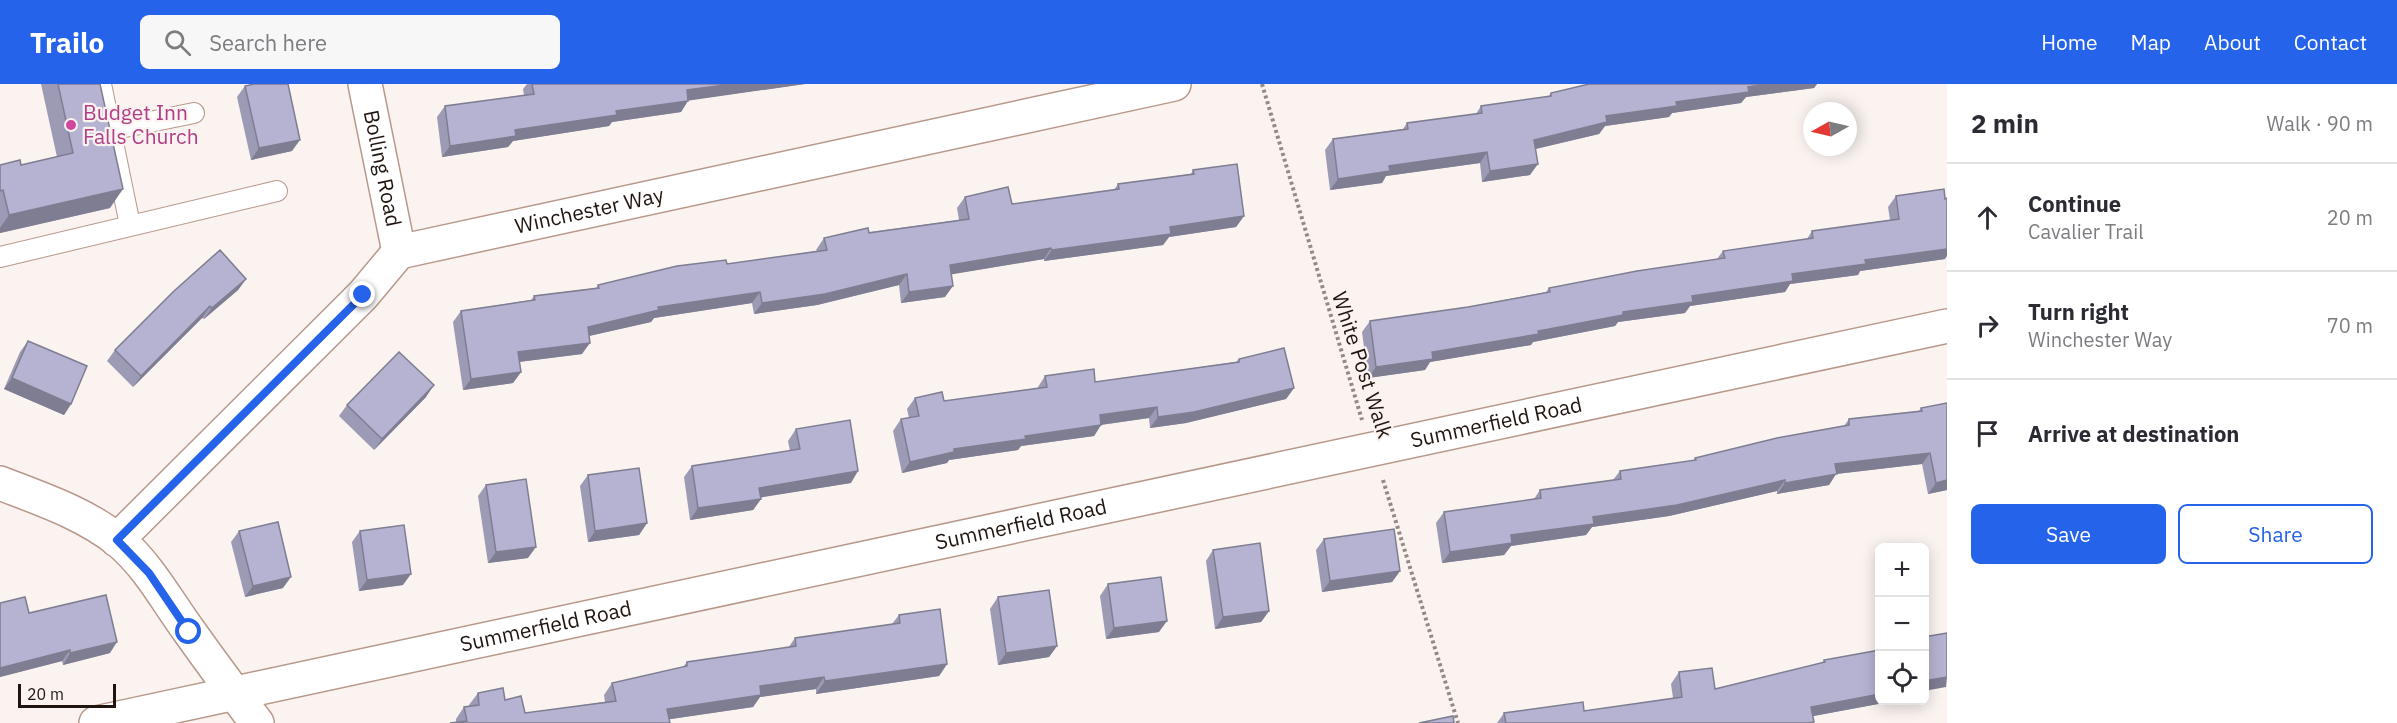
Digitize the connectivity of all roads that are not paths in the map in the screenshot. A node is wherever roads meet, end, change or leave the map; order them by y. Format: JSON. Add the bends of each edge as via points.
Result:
{"nodes":[{"id":1,"x":101,"y":84,"type":"edge"},
{"id":2,"x":365,"y":84,"type":"edge"},
{"id":3,"x":1174,"y":84,"type":"edge"},
{"id":4,"x":194,"y":113,"type":"dead end"},
{"id":5,"x":110,"y":130,"type":"junction"},
{"id":6,"x":277,"y":191,"type":"dead end"},
{"id":7,"x":130,"y":225,"type":"junction"},
{"id":8,"x":399,"y":252,"type":"junction"},
{"id":9,"x":0,"y":256,"type":"edge"},
{"id":10,"x":1947,"y":326,"type":"edge"},
{"id":11,"x":0,"y":483,"type":"edge"},
{"id":12,"x":117,"y":540,"type":"junction"},
{"id":13,"x":236,"y":694,"type":"junction"},
{"id":14,"x":96,"y":723,"type":"edge"},
{"id":15,"x":257,"y":723,"type":"edge"}],
"edges":[{"from":1,"to":5,"type":"lane"},
{"from":2,"to":8,"type":"street","name":"Bolling Road"},
{"from":3,"to":8,"type":"street","name":"Winchester Way"},
{"from":4,"to":5,"type":"lane"},
{"from":5,"to":7,"type":"lane"},
{"from":6,"to":7,"type":"lane"},
{"from":7,"to":9,"type":"lane"},
{"from":8,"to":12,"type":"street","via":[[363,295]]},
{"from":10,"to":13,"type":"street","name":"Summerfield Road"},
{"from":11,"to":12,"type":"street","via":[[74,512]]},
{"from":12,"to":13,"type":"street","via":[[149,573]]},
{"from":13,"to":14,"type":"street","name":"Summerfield Road"},
{"from":13,"to":15,"type":"street"}]}
